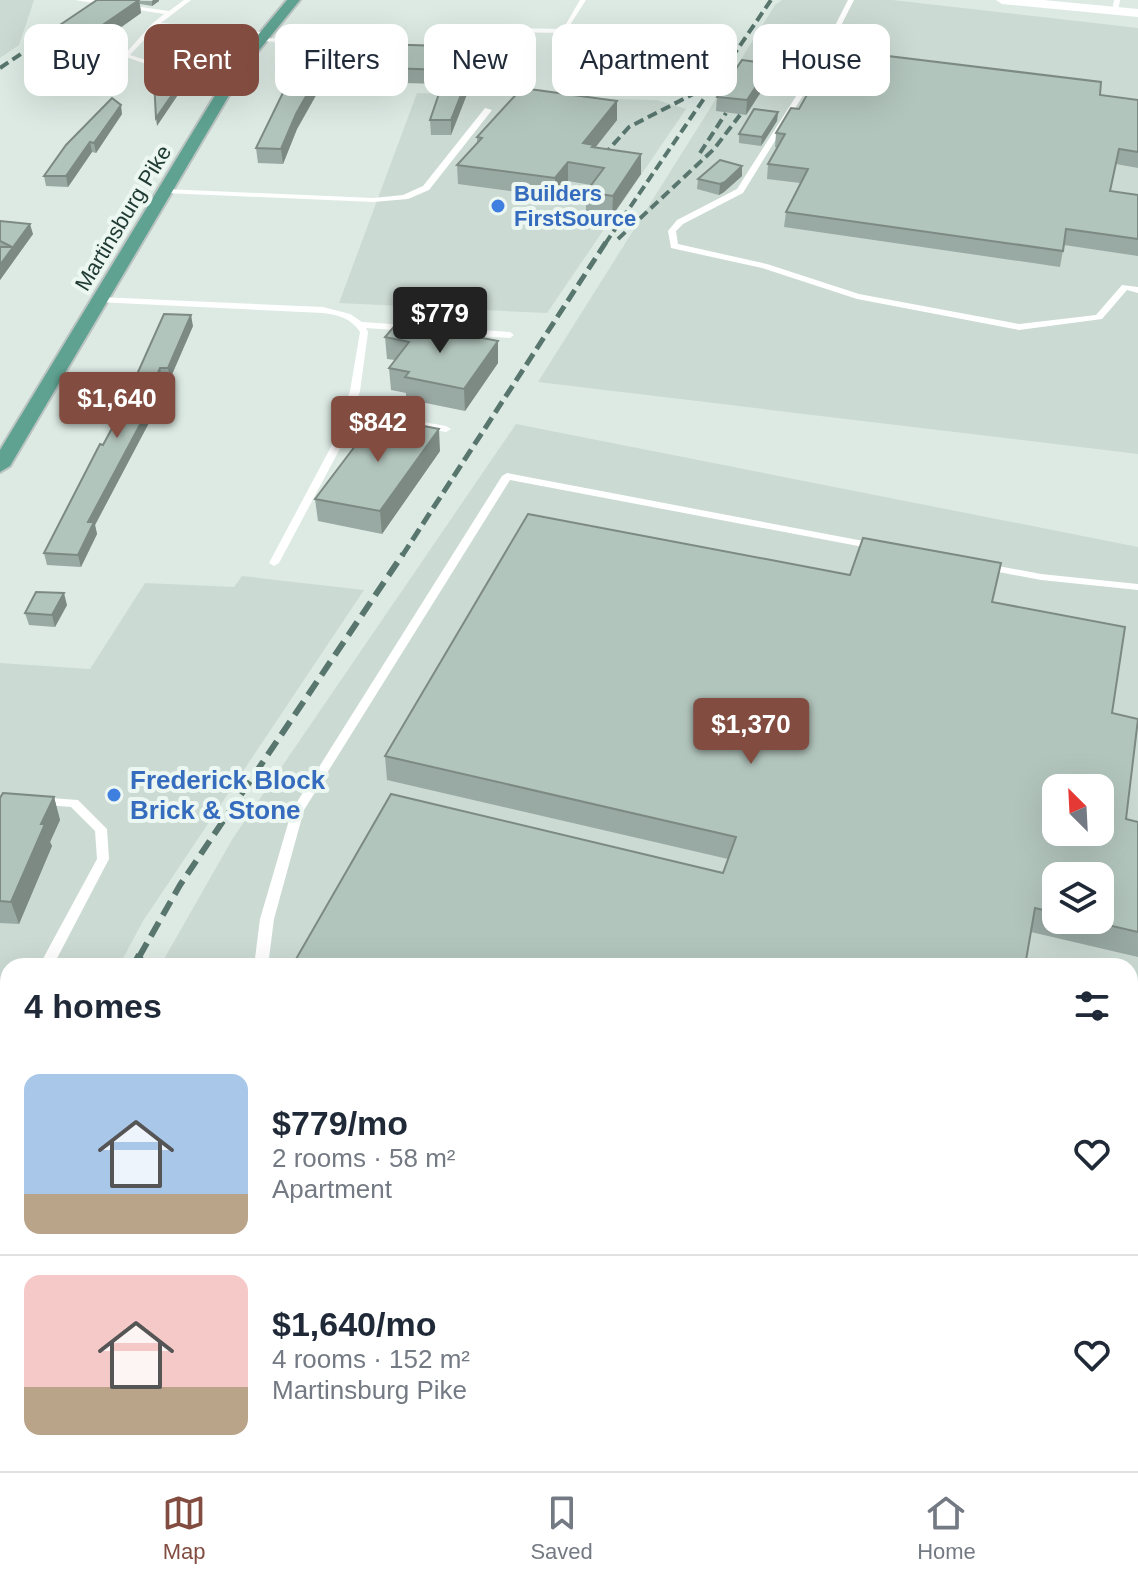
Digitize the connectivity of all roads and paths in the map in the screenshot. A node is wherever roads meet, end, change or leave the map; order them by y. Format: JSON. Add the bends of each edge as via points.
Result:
{"nodes":[{"id":1,"x":78,"y":0,"type":"edge"},
{"id":2,"x":188,"y":0,"type":"edge"},
{"id":3,"x":294,"y":0,"type":"edge"},
{"id":4,"x":583,"y":0,"type":"edge"},
{"id":5,"x":851,"y":0,"type":"edge"},
{"id":6,"x":1002,"y":0,"type":"edge"},
{"id":7,"x":1116,"y":5,"type":"edge"},
{"id":8,"x":170,"y":13,"type":"junction"},
{"id":9,"x":1138,"y":13,"type":"edge"},
{"id":10,"x":155,"y":24,"type":"edge"},
{"id":11,"x":570,"y":24,"type":"edge"},
{"id":12,"x":144,"y":36,"type":"edge"},
{"id":13,"x":261,"y":37,"type":"junction"},
{"id":14,"x":275,"y":38,"type":"edge"},
{"id":15,"x":259,"y":40,"type":"edge"},
{"id":16,"x":144,"y":61,"type":"edge"},
{"id":17,"x":223,"y":96,"type":"edge"},
{"id":18,"x":488,"y":110,"type":"dead end"},
{"id":19,"x":165,"y":191,"type":"junction"},
{"id":20,"x":1138,"y":290,"type":"edge"},
{"id":21,"x":100,"y":300,"type":"junction"},
{"id":22,"x":361,"y":325,"type":"junction"},
{"id":23,"x":510,"y":335,"type":"dead end"},
{"id":24,"x":349,"y":412,"type":"junction"},
{"id":25,"x":446,"y":429,"type":"dead end"},
{"id":26,"x":0,"y":466,"type":"edge"},
{"id":27,"x":884,"y":548,"type":"edge"},
{"id":28,"x":274,"y":563,"type":"dead end"},
{"id":29,"x":979,"y":566,"type":"edge"},
{"id":30,"x":1138,"y":587,"type":"edge"},
{"id":31,"x":30,"y":801,"type":"edge"},
{"id":32,"x":50,"y":958,"type":"edge"},
{"id":33,"x":262,"y":958,"type":"edge"}],
"edges":[{"from":1,"to":8,"type":"lane"},
{"from":2,"to":8,"type":"lane"},
{"from":3,"to":13,"type":"main road","name":"Martinsburg Pike"},
{"from":4,"to":11,"type":"lane"},
{"from":5,"to":20,"type":"lane","via":[[815,71],[740,191],[680,222],[672,231],[674,246],[764,266],[857,296],[1019,327],[1099,317],[1125,287]]},
{"from":6,"to":7,"type":"street"},
{"from":7,"to":9,"type":"street"},
{"from":8,"to":10,"type":"lane"},
{"from":12,"to":16,"type":"lane","via":[[126,56]]},
{"from":13,"to":14,"type":"lane"},
{"from":13,"to":15,"type":"main road","name":"Martinsburg Pike"},
{"from":17,"to":19,"type":"main road","name":"Martinsburg Pike"},
{"from":18,"to":19,"type":"lane","via":[[426,188],[405,197]]},
{"from":19,"to":21,"type":"main road","name":"Martinsburg Pike"},
{"from":21,"to":22,"type":"lane","via":[[323,310],[345,314]]},
{"from":21,"to":26,"type":"main road","name":"Martinsburg Pike"},
{"from":22,"to":23,"type":"lane"},
{"from":22,"to":24,"type":"lane"},
{"from":24,"to":25,"type":"lane"},
{"from":24,"to":28,"type":"lane"},
{"from":27,"to":33,"type":"lane","via":[[507,476],[298,810],[267,919]]},
{"from":29,"to":30,"type":"lane"},
{"from":31,"to":32,"type":"lane","via":[[74,803],[101,829],[103,859]]}]}
